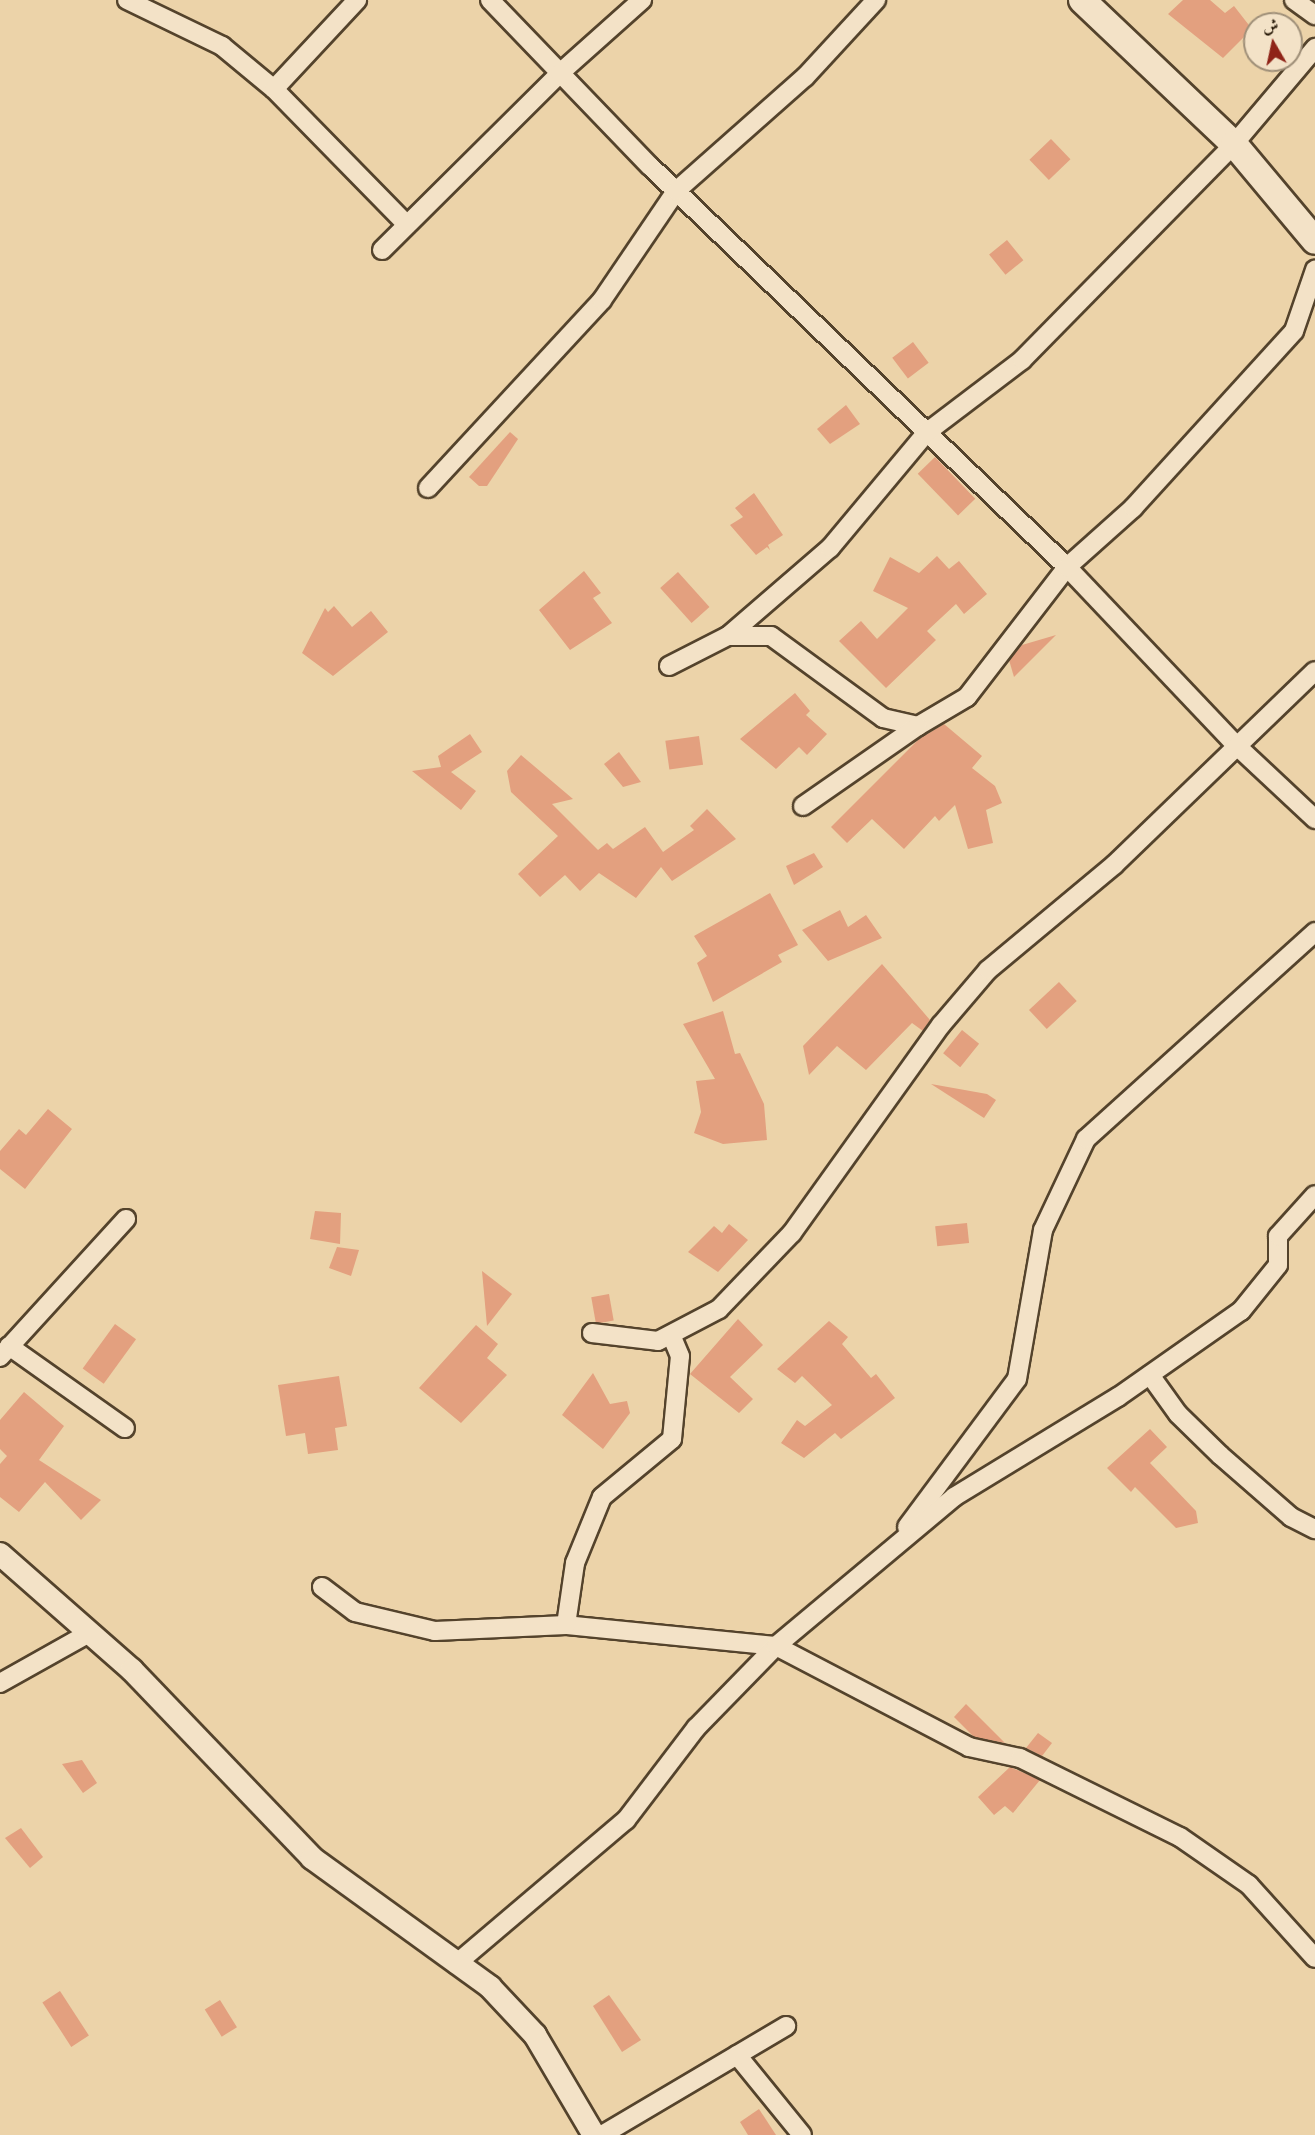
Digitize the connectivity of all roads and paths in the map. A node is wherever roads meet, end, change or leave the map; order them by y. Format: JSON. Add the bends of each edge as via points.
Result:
{"nodes":[{"id":1,"x":127,"y":0,"type":"edge"},
{"id":2,"x":357,"y":0,"type":"edge"},
{"id":3,"x":490,"y":0,"type":"edge"},
{"id":4,"x":642,"y":0,"type":"edge"},
{"id":5,"x":876,"y":0,"type":"edge"},
{"id":6,"x":1083,"y":0,"type":"edge"},
{"id":7,"x":1294,"y":0,"type":"edge"},
{"id":8,"x":1315,"y":15,"type":"edge"},
{"id":9,"x":1315,"y":48,"type":"edge"},
{"id":10,"x":560,"y":73,"type":"junction"},
{"id":11,"x":274,"y":88,"type":"junction"},
{"id":12,"x":1234,"y":144,"type":"junction"},
{"id":13,"x":676,"y":191,"type":"junction"},
{"id":14,"x":407,"y":225,"type":"junction"},
{"id":15,"x":1315,"y":241,"type":"edge"},
{"id":16,"x":382,"y":250,"type":"dead end"},
{"id":17,"x":1315,"y":270,"type":"edge"},
{"id":18,"x":926,"y":433,"type":"junction"},
{"id":19,"x":428,"y":488,"type":"dead end"},
{"id":20,"x":1067,"y":567,"type":"junction"},
{"id":21,"x":728,"y":636,"type":"junction"},
{"id":22,"x":669,"y":666,"type":"dead end"},
{"id":23,"x":1315,"y":671,"type":"edge"},
{"id":24,"x":918,"y":726,"type":"junction"},
{"id":25,"x":1237,"y":746,"type":"junction"},
{"id":26,"x":803,"y":806,"type":"dead end"},
{"id":27,"x":1315,"y":819,"type":"edge"},
{"id":28,"x":1315,"y":932,"type":"edge"},
{"id":29,"x":1315,"y":1195,"type":"edge"},
{"id":30,"x":126,"y":1219,"type":"dead end"},
{"id":31,"x":592,"y":1333,"type":"dead end"},
{"id":32,"x":670,"y":1335,"type":"junction"},
{"id":33,"x":5,"y":1352,"type":"edge"},
{"id":34,"x":1150,"y":1375,"type":"junction"},
{"id":35,"x":124,"y":1428,"type":"dead end"},
{"id":36,"x":1315,"y":1529,"type":"edge"},
{"id":37,"x":888,"y":1552,"type":"junction"},
{"id":38,"x":0,"y":1554,"type":"edge"},
{"id":39,"x":322,"y":1587,"type":"dead end"},
{"id":40,"x":566,"y":1625,"type":"junction"},
{"id":41,"x":89,"y":1633,"type":"junction"},
{"id":42,"x":776,"y":1646,"type":"junction"},
{"id":43,"x":0,"y":1683,"type":"edge"},
{"id":44,"x":1315,"y":1958,"type":"edge"},
{"id":45,"x":456,"y":1964,"type":"junction"},
{"id":46,"x":786,"y":2026,"type":"dead end"},
{"id":47,"x":737,"y":2055,"type":"junction"},
{"id":48,"x":594,"y":2135,"type":"edge"},
{"id":49,"x":603,"y":2135,"type":"edge"},
{"id":50,"x":802,"y":2135,"type":"edge"}],
"edges":[{"from":1,"to":11,"type":"street","via":[[222,46]]},
{"from":2,"to":11,"type":"street"},
{"from":3,"to":10,"type":"street"},
{"from":4,"to":10,"type":"street"},
{"from":5,"to":13,"type":"street","via":[[805,77]]},
{"from":6,"to":12,"type":"main road"},
{"from":7,"to":8,"type":"street"},
{"from":9,"to":12,"type":"street"},
{"from":10,"to":13,"type":"street"},
{"from":10,"to":14,"type":"street"},
{"from":11,"to":14,"type":"street"},
{"from":12,"to":15,"type":"main road"},
{"from":12,"to":18,"type":"street","via":[[1022,360]]},
{"from":13,"to":18,"type":"street"},
{"from":13,"to":19,"type":"street","via":[[602,300]]},
{"from":14,"to":16,"type":"street"},
{"from":17,"to":20,"type":"street","via":[[1294,331],[1133,508]]},
{"from":18,"to":20,"type":"street"},
{"from":18,"to":21,"type":"street","via":[[830,548]]},
{"from":20,"to":24,"type":"street","via":[[968,697]]},
{"from":20,"to":25,"type":"street"},
{"from":21,"to":22,"type":"street"},
{"from":21,"to":24,"type":"street","via":[[771,636],[883,718]]},
{"from":23,"to":25,"type":"street"},
{"from":24,"to":26,"type":"street"},
{"from":25,"to":27,"type":"street"},
{"from":25,"to":32,"type":"street","via":[[1114,865],[988,970],[941,1025],[792,1233],[719,1309]]},
{"from":28,"to":37,"type":"street","via":[[1086,1139],[1043,1230],[1017,1379]]},
{"from":29,"to":34,"type":"street","via":[[1278,1236],[1278,1265],[1241,1311]]},
{"from":30,"to":33,"type":"street"},
{"from":31,"to":32,"type":"street","via":[[658,1341]]},
{"from":32,"to":40,"type":"street","via":[[680,1356],[672,1439],[602,1497],[575,1563]]},
{"from":33,"to":35,"type":"street"},
{"from":34,"to":36,"type":"street","via":[[1178,1414],[1220,1455],[1292,1517]]},
{"from":34,"to":37,"type":"street","via":[[954,1497]]},
{"from":37,"to":42,"type":"street"},
{"from":38,"to":41,"type":"street"},
{"from":39,"to":40,"type":"street","via":[[355,1612],[435,1631]]},
{"from":40,"to":42,"type":"street"},
{"from":41,"to":43,"type":"street"},
{"from":41,"to":45,"type":"street","via":[[312,1858]]},
{"from":42,"to":44,"type":"street","via":[[969,1747],[1020,1758],[1180,1837],[1248,1885]]},
{"from":42,"to":45,"type":"street","via":[[696,1728],[626,1820]]},
{"from":45,"to":48,"type":"street","via":[[490,1987],[535,2035]]},
{"from":46,"to":47,"type":"street"},
{"from":47,"to":49,"type":"street"},
{"from":47,"to":50,"type":"street"}]}
